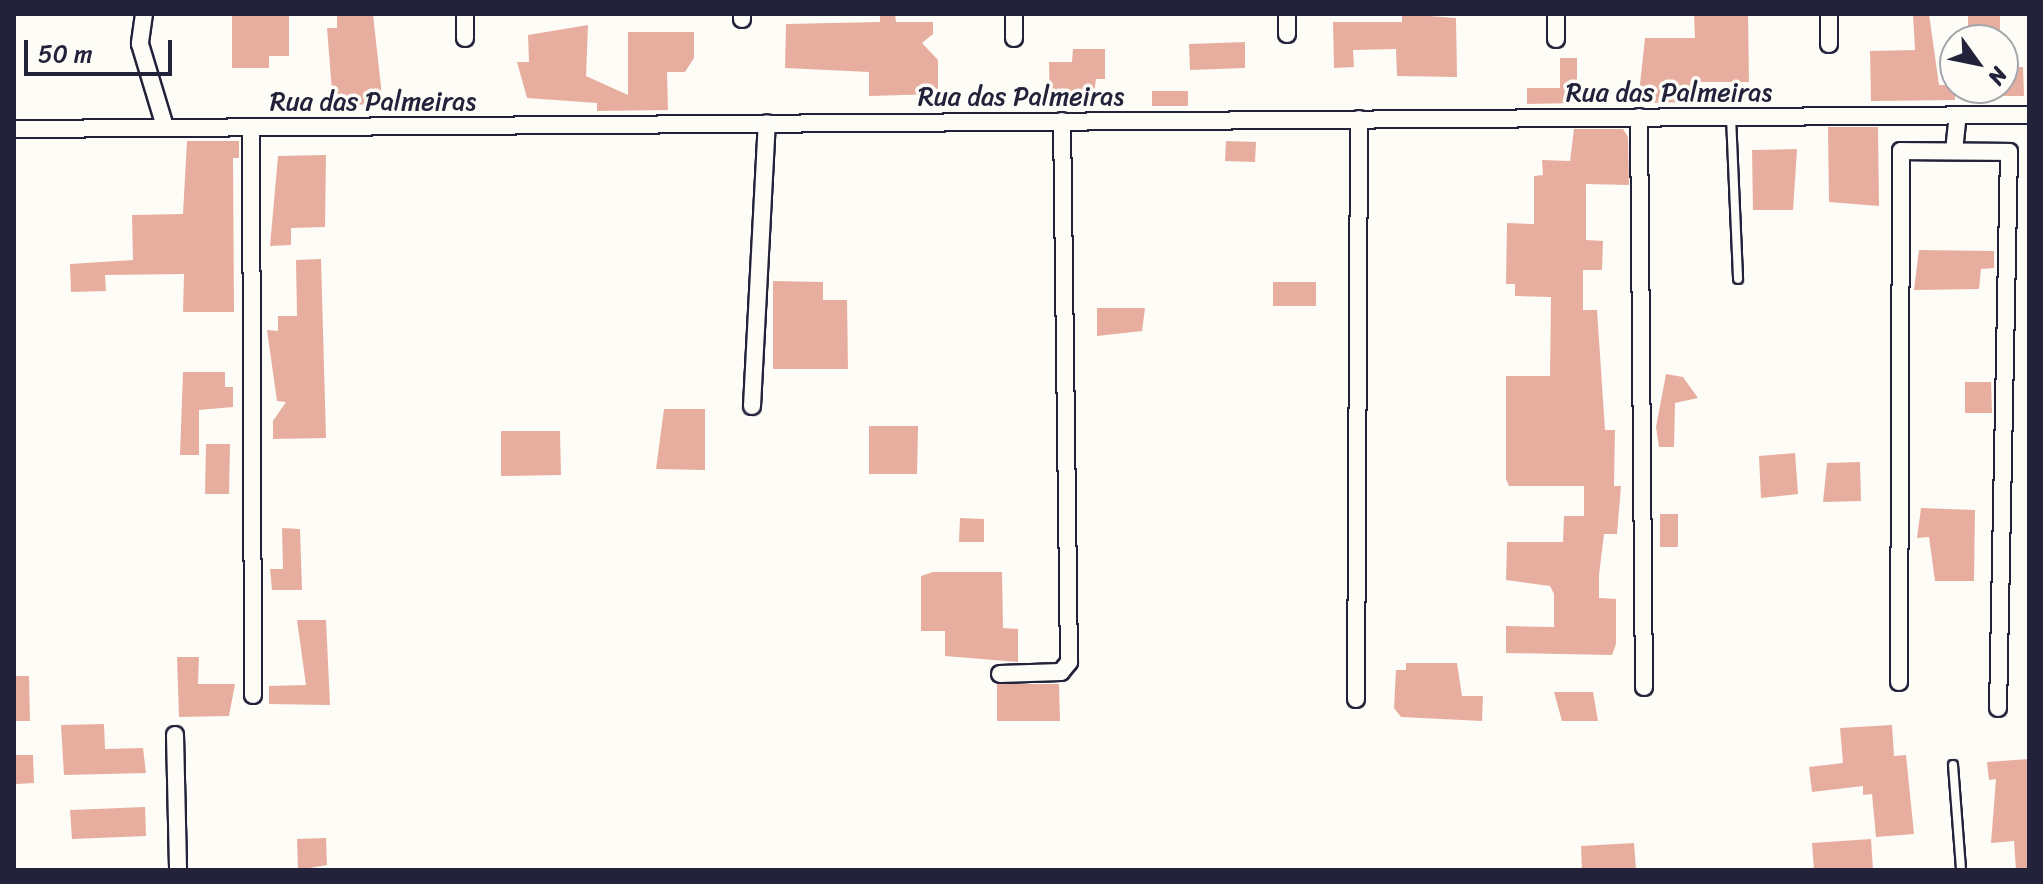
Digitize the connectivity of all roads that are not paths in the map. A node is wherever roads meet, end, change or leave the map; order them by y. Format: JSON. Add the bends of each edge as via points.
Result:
{"nodes":[{"id":1,"x":144,"y":14,"type":"edge"},
{"id":2,"x":465,"y":14,"type":"edge"},
{"id":3,"x":1014,"y":14,"type":"edge"},
{"id":4,"x":1287,"y":14,"type":"edge"},
{"id":5,"x":1556,"y":14,"type":"edge"},
{"id":6,"x":1829,"y":14,"type":"edge"},
{"id":7,"x":1287,"y":34,"type":"dead end"},
{"id":8,"x":465,"y":38,"type":"dead end"},
{"id":9,"x":1014,"y":38,"type":"dead end"},
{"id":10,"x":1556,"y":39,"type":"dead end"},
{"id":11,"x":1829,"y":44,"type":"dead end"},
{"id":12,"x":1958,"y":115,"type":"junction"},
{"id":13,"x":2029,"y":115,"type":"edge"},
{"id":14,"x":1731,"y":116,"type":"junction"},
{"id":15,"x":1639,"y":117,"type":"junction"},
{"id":16,"x":1359,"y":119,"type":"junction"},
{"id":17,"x":1062,"y":121,"type":"junction"},
{"id":18,"x":767,"y":123,"type":"junction"},
{"id":19,"x":165,"y":127,"type":"junction"},
{"id":20,"x":251,"y":127,"type":"junction"},
{"id":21,"x":14,"y":129,"type":"edge"},
{"id":22,"x":1954,"y":151,"type":"junction"},
{"id":23,"x":1738,"y":279,"type":"dead end"},
{"id":24,"x":752,"y":406,"type":"dead end"},
{"id":25,"x":1000,"y":674,"type":"dead end"},
{"id":26,"x":1899,"y":682,"type":"dead end"},
{"id":27,"x":1644,"y":687,"type":"dead end"},
{"id":28,"x":253,"y":695,"type":"dead end"},
{"id":29,"x":1356,"y":699,"type":"dead end"},
{"id":30,"x":1998,"y":708,"type":"dead end"},
{"id":31,"x":175,"y":735,"type":"dead end"},
{"id":32,"x":1953,"y":765,"type":"dead end"},
{"id":33,"x":178,"y":870,"type":"edge"},
{"id":34,"x":1961,"y":870,"type":"edge"}],
"edges":[{"from":1,"to":19,"type":"street","via":[[140,44]]},
{"from":2,"to":8,"type":"street"},
{"from":3,"to":9,"type":"street"},
{"from":4,"to":7,"type":"street"},
{"from":5,"to":10,"type":"street"},
{"from":6,"to":11,"type":"street"},
{"from":12,"to":13,"type":"street","name":"Rua das Palmeiras"},
{"from":12,"to":14,"type":"street","name":"Rua das Palmeiras"},
{"from":12,"to":22,"type":"street"},
{"from":14,"to":15,"type":"street","name":"Rua das Palmeiras"},
{"from":14,"to":23,"type":"lane"},
{"from":15,"to":16,"type":"street","name":"Rua das Palmeiras"},
{"from":15,"to":27,"type":"street"},
{"from":16,"to":17,"type":"street","name":"Rua das Palmeiras"},
{"from":16,"to":29,"type":"street"},
{"from":17,"to":18,"type":"street","name":"Rua das Palmeiras"},
{"from":17,"to":25,"type":"street","via":[[1069,662],[1061,672]]},
{"from":18,"to":20,"type":"street","name":"Rua das Palmeiras"},
{"from":18,"to":24,"type":"street"},
{"from":19,"to":20,"type":"street","name":"Rua das Palmeiras"},
{"from":19,"to":21,"type":"street","name":"Rua das Palmeiras"},
{"from":20,"to":28,"type":"street"},
{"from":22,"to":26,"type":"street","via":[[1901,151]]},
{"from":22,"to":30,"type":"street","via":[[2009,152]]},
{"from":31,"to":33,"type":"street"},
{"from":32,"to":34,"type":"lane"}]}
